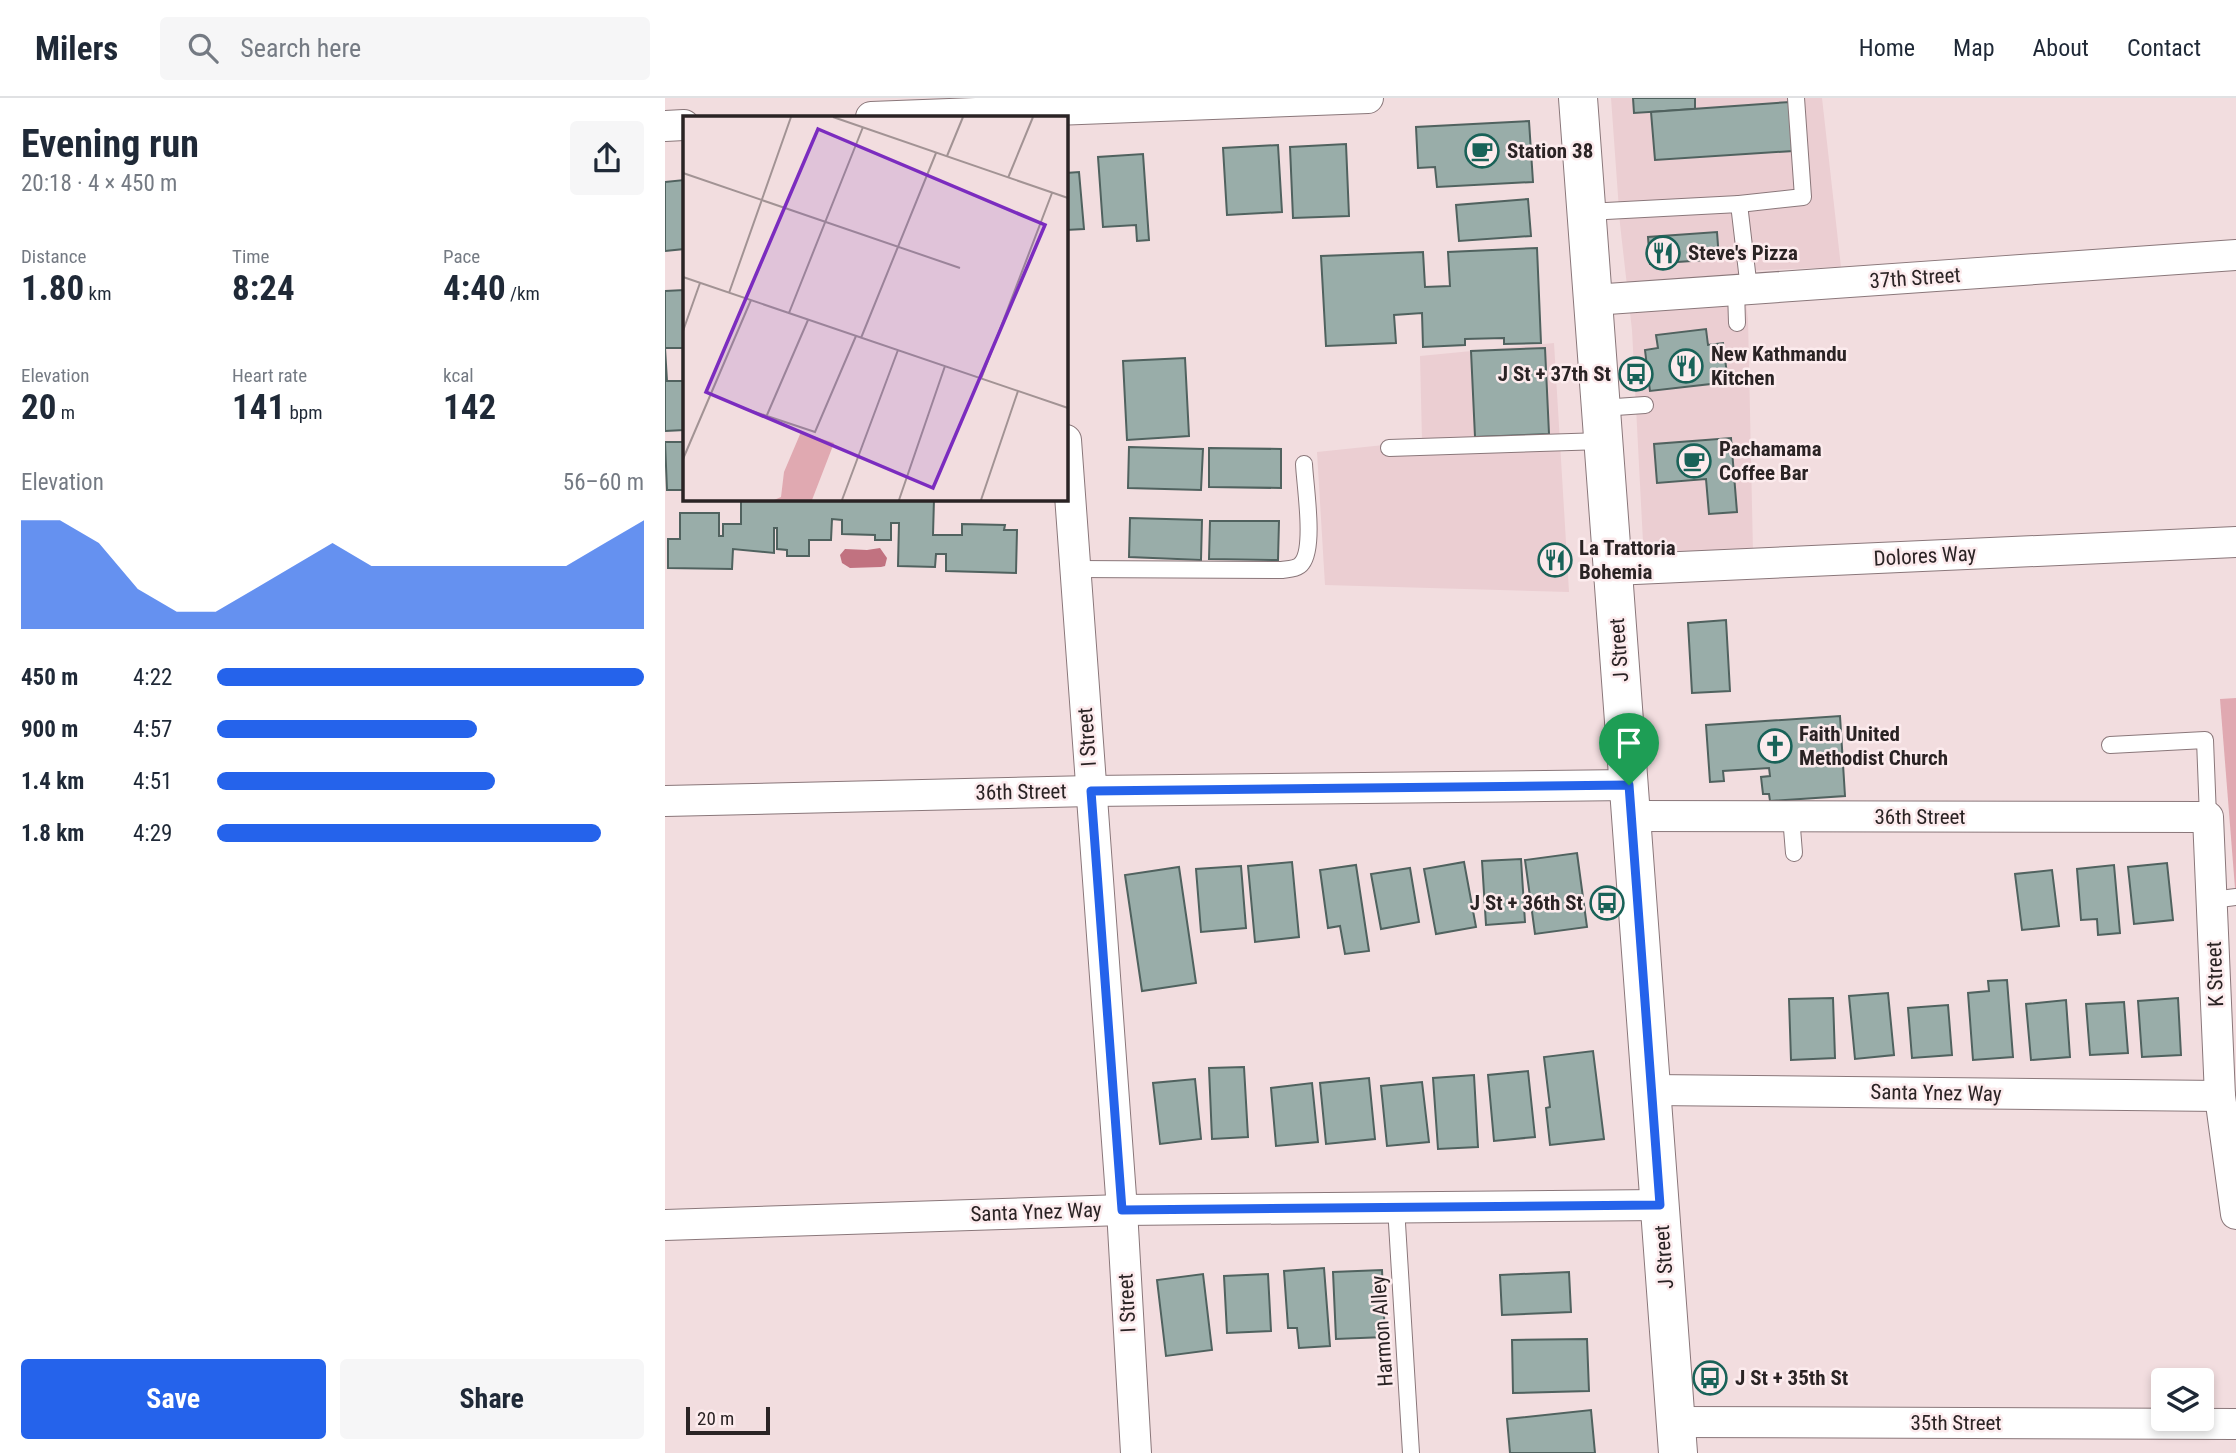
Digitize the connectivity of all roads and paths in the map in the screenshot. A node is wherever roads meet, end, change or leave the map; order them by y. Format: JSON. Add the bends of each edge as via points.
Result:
{"nodes":[{"id":1,"x":1368,"y":98,"type":"edge"},
{"id":2,"x":1578,"y":98,"type":"edge"},
{"id":3,"x":1796,"y":98,"type":"edge"},
{"id":4,"x":1147,"y":102,"type":"edge"},
{"id":5,"x":889,"y":116,"type":"edge"},
{"id":6,"x":665,"y":125,"type":"edge"},
{"id":7,"x":683,"y":125,"type":"edge"},
{"id":8,"x":1739,"y":204,"type":"junction"},
{"id":9,"x":1587,"y":212,"type":"junction"},
{"id":10,"x":2236,"y":255,"type":"edge"},
{"id":11,"x":1742,"y":290,"type":"junction"},
{"id":12,"x":1594,"y":300,"type":"junction"},
{"id":13,"x":1737,"y":323,"type":"dead end"},
{"id":14,"x":1645,"y":405,"type":"dead end"},
{"id":15,"x":1602,"y":425,"type":"junction"},
{"id":16,"x":1389,"y":449,"type":"dead end"},
{"id":17,"x":1067,"y":454,"type":"edge"},
{"id":18,"x":1304,"y":464,"type":"dead end"},
{"id":19,"x":2236,"y":542,"type":"edge"},
{"id":20,"x":1075,"y":569,"type":"junction"},
{"id":21,"x":1613,"y":570,"type":"junction"},
{"id":22,"x":2110,"y":745,"type":"dead end"},
{"id":23,"x":1091,"y":791,"type":"junction"},
{"id":24,"x":1630,"y":800,"type":"junction"},
{"id":25,"x":665,"y":801,"type":"edge"},
{"id":26,"x":1791,"y":816,"type":"junction"},
{"id":27,"x":2208,"y":817,"type":"junction"},
{"id":28,"x":1794,"y":853,"type":"dead end"},
{"id":29,"x":2224,"y":898,"type":"edge"},
{"id":30,"x":1652,"y":1090,"type":"junction"},
{"id":31,"x":2220,"y":1096,"type":"junction"},
{"id":32,"x":1660,"y":1205,"type":"junction"},
{"id":33,"x":1396,"y":1207,"type":"junction"},
{"id":34,"x":1122,"y":1210,"type":"junction"},
{"id":35,"x":2236,"y":1214,"type":"edge"},
{"id":36,"x":665,"y":1225,"type":"edge"},
{"id":37,"x":2236,"y":1424,"type":"edge"},
{"id":38,"x":1677,"y":1437,"type":"edge"},
{"id":39,"x":1136,"y":1453,"type":"edge"},
{"id":40,"x":1411,"y":1453,"type":"edge"}],
"edges":[{"from":1,"to":4,"type":"street"},
{"from":2,"to":9,"type":"main road","name":"J Street"},
{"from":3,"to":8,"type":"lane","via":[[1803,197]]},
{"from":4,"to":5,"type":"street"},
{"from":6,"to":7,"type":"street"},
{"from":8,"to":9,"type":"lane"},
{"from":8,"to":11,"type":"lane"},
{"from":9,"to":12,"type":"main road","name":"J Street"},
{"from":10,"to":11,"type":"street","name":"37th Street"},
{"from":11,"to":12,"type":"street","name":"37th Street"},
{"from":11,"to":13,"type":"lane"},
{"from":12,"to":15,"type":"main road","name":"J Street"},
{"from":14,"to":15,"type":"lane"},
{"from":15,"to":16,"type":"lane"},
{"from":15,"to":21,"type":"main road","name":"J Street"},
{"from":17,"to":20,"type":"street","name":"I Street"},
{"from":18,"to":20,"type":"lane","via":[[1309,546],[1297,567]]},
{"from":19,"to":21,"type":"street","name":"Dolores Way"},
{"from":20,"to":23,"type":"street","name":"I Street"},
{"from":21,"to":24,"type":"main road","name":"J Street"},
{"from":22,"to":27,"type":"lane","via":[[2204,740]]},
{"from":23,"to":24,"type":"street","name":"36th Street"},
{"from":23,"to":25,"type":"street","name":"36th Street"},
{"from":23,"to":34,"type":"street","name":"I Street"},
{"from":24,"to":26,"type":"street","name":"36th Street"},
{"from":24,"to":30,"type":"main road","name":"J Street"},
{"from":26,"to":27,"type":"street","name":"36th Street"},
{"from":26,"to":28,"type":"lane"},
{"from":27,"to":29,"type":"street","name":"K Street"},
{"from":29,"to":31,"type":"street","name":"K Street"},
{"from":30,"to":31,"type":"street","name":"Santa Ynez Way"},
{"from":30,"to":32,"type":"main road","name":"J Street"},
{"from":31,"to":35,"type":"street","name":"K Street"},
{"from":32,"to":33,"type":"street","name":"Santa Ynez Way"},
{"from":32,"to":38,"type":"main road","name":"J Street"},
{"from":33,"to":34,"type":"street","name":"Santa Ynez Way"},
{"from":33,"to":40,"type":"lane","name":"Harmon Alley"},
{"from":34,"to":36,"type":"street","name":"Santa Ynez Way"},
{"from":34,"to":39,"type":"street","name":"I Street"},
{"from":37,"to":38,"type":"street","name":"35th Street"}]}
